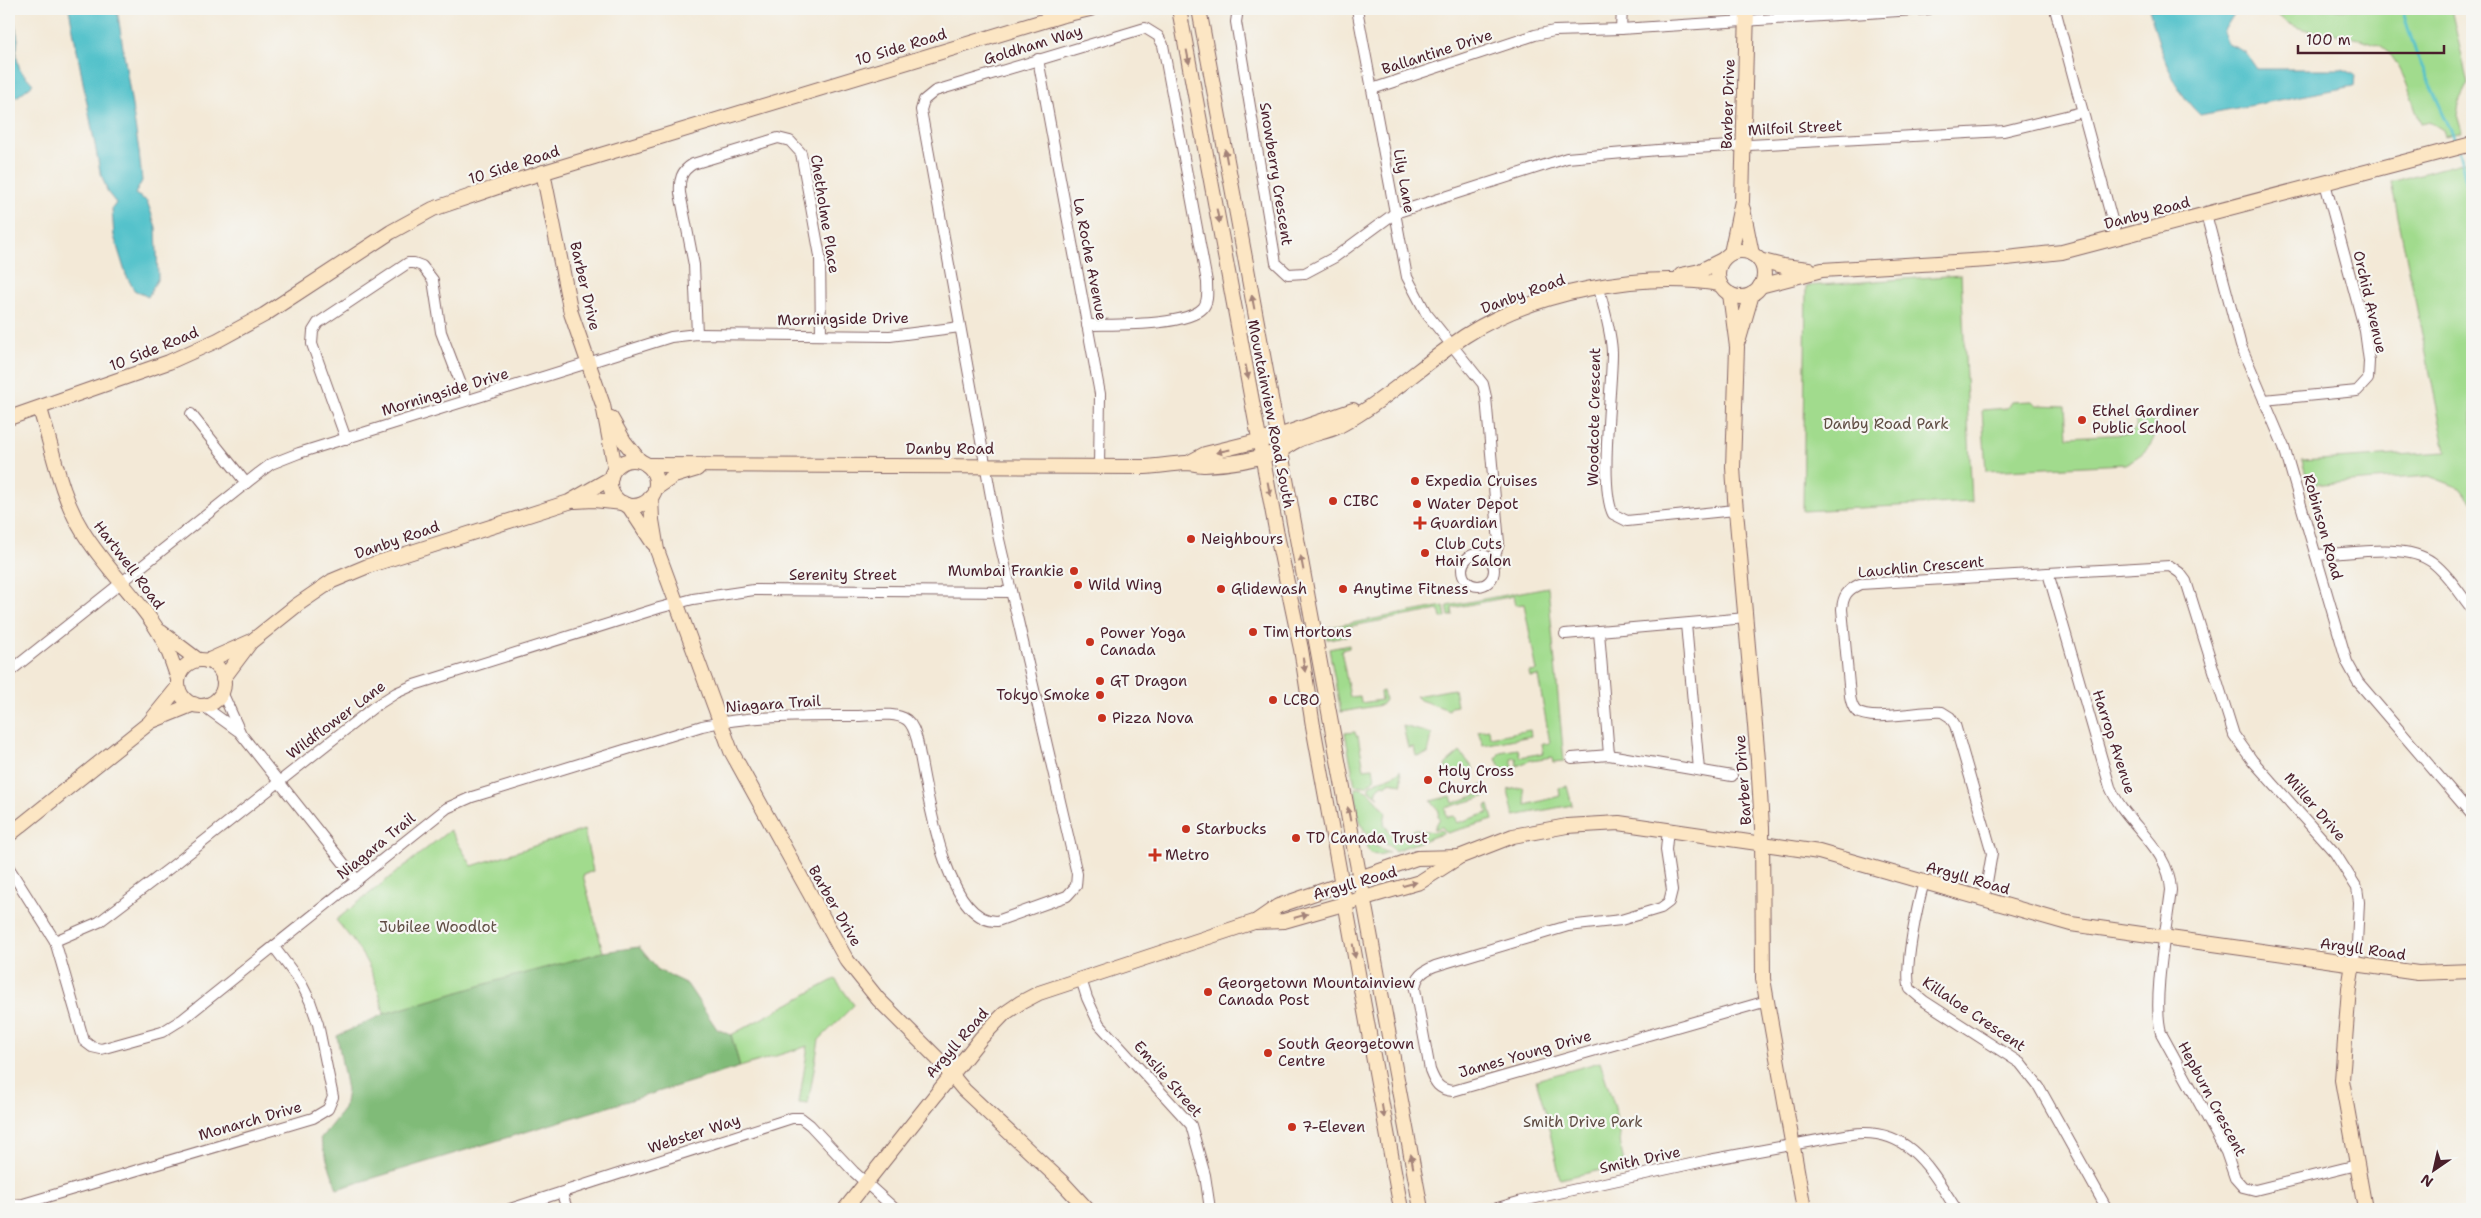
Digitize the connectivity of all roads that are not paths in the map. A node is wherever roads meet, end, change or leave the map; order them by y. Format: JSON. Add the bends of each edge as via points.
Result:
{"nodes":[{"id":1,"x":1090,"y":9,"type":"edge"},
{"id":2,"x":1179,"y":9,"type":"edge"},
{"id":3,"x":1199,"y":9,"type":"edge"},
{"id":4,"x":1238,"y":9,"type":"edge"},
{"id":5,"x":1357,"y":9,"type":"edge"},
{"id":6,"x":1622,"y":9,"type":"edge"},
{"id":7,"x":1929,"y":9,"type":"edge"},
{"id":8,"x":2055,"y":9,"type":"edge"},
{"id":9,"x":1065,"y":12,"type":"edge"},
{"id":10,"x":1747,"y":15,"type":"edge"},
{"id":11,"x":1621,"y":29,"type":"junction"},
{"id":12,"x":1038,"y":59,"type":"junction"},
{"id":13,"x":1372,"y":89,"type":"junction"},
{"id":14,"x":2082,"y":112,"type":"junction"},
{"id":15,"x":2472,"y":144,"type":"edge"},
{"id":16,"x":1742,"y":146,"type":"junction"},
{"id":17,"x":543,"y":172,"type":"junction"},
{"id":18,"x":2326,"y":183,"type":"junction"},
{"id":19,"x":1742,"y":201,"type":"junction"},
{"id":20,"x":1395,"y":213,"type":"junction"},
{"id":21,"x":2206,"y":214,"type":"junction"},
{"id":22,"x":2117,"y":238,"type":"junction"},
{"id":23,"x":1727,"y":257,"type":"junction"},
{"id":24,"x":1755,"y":257,"type":"junction"},
{"id":25,"x":1822,"y":270,"type":"junction"},
{"id":26,"x":1661,"y":280,"type":"junction"},
{"id":27,"x":1599,"y":286,"type":"junction"},
{"id":28,"x":1725,"y":289,"type":"junction"},
{"id":29,"x":1756,"y":290,"type":"junction"},
{"id":30,"x":1087,"y":325,"type":"junction"},
{"id":31,"x":960,"y":327,"type":"junction"},
{"id":32,"x":697,"y":334,"type":"junction"},
{"id":33,"x":821,"y":335,"type":"junction"},
{"id":34,"x":1452,"y":346,"type":"junction"},
{"id":35,"x":1737,"y":347,"type":"junction"},
{"id":36,"x":588,"y":363,"type":"junction"},
{"id":37,"x":1388,"y":395,"type":"junction"},
{"id":38,"x":466,"y":400,"type":"junction"},
{"id":39,"x":2264,"y":400,"type":"junction"},
{"id":40,"x":603,"y":405,"type":"junction"},
{"id":41,"x":40,"y":409,"type":"junction"},
{"id":42,"x":192,"y":414,"type":"dead end"},
{"id":43,"x":9,"y":418,"type":"edge"},
{"id":44,"x":1278,"y":436,"type":"junction"},
{"id":45,"x":346,"y":438,"type":"junction"},
{"id":46,"x":1260,"y":441,"type":"junction"},
{"id":47,"x":1281,"y":450,"type":"junction"},
{"id":48,"x":1262,"y":456,"type":"junction"},
{"id":49,"x":644,"y":463,"type":"junction"},
{"id":50,"x":1187,"y":463,"type":"junction"},
{"id":51,"x":712,"y":465,"type":"junction"},
{"id":52,"x":986,"y":465,"type":"junction"},
{"id":53,"x":1099,"y":466,"type":"junction"},
{"id":54,"x":613,"y":473,"type":"junction"},
{"id":55,"x":246,"y":482,"type":"junction"},
{"id":56,"x":653,"y":493,"type":"junction"},
{"id":57,"x":569,"y":502,"type":"junction"},
{"id":58,"x":625,"y":504,"type":"junction"},
{"id":59,"x":1735,"y":510,"type":"junction"},
{"id":60,"x":657,"y":550,"type":"junction"},
{"id":61,"x":2316,"y":555,"type":"junction"},
{"id":62,"x":1493,"y":562,"type":"dead end"},
{"id":63,"x":2048,"y":573,"type":"junction"},
{"id":64,"x":120,"y":582,"type":"junction"},
{"id":65,"x":1012,"y":592,"type":"junction"},
{"id":66,"x":676,"y":603,"type":"junction"},
{"id":67,"x":2472,"y":609,"type":"edge"},
{"id":68,"x":1746,"y":618,"type":"junction"},
{"id":69,"x":1686,"y":624,"type":"junction"},
{"id":70,"x":155,"y":626,"type":"junction"},
{"id":71,"x":1598,"y":632,"type":"junction"},
{"id":72,"x":1565,"y":634,"type":"dead end"},
{"id":73,"x":252,"y":641,"type":"junction"},
{"id":74,"x":202,"y":660,"type":"junction"},
{"id":75,"x":9,"y":672,"type":"edge"},
{"id":76,"x":178,"y":683,"type":"junction"},
{"id":77,"x":222,"y":685,"type":"junction"},
{"id":78,"x":198,"y":705,"type":"junction"},
{"id":79,"x":719,"y":722,"type":"junction"},
{"id":80,"x":149,"y":723,"type":"junction"},
{"id":81,"x":241,"y":734,"type":"junction"},
{"id":82,"x":1609,"y":755,"type":"junction"},
{"id":83,"x":1572,"y":758,"type":"dead end"},
{"id":84,"x":1699,"y":770,"type":"junction"},
{"id":85,"x":1732,"y":776,"type":"dead end"},
{"id":86,"x":279,"y":782,"type":"junction"},
{"id":87,"x":2472,"y":815,"type":"edge"},
{"id":88,"x":1668,"y":829,"type":"junction"},
{"id":89,"x":9,"y":835,"type":"edge"},
{"id":90,"x":1763,"y":843,"type":"junction"},
{"id":91,"x":1459,"y":857,"type":"junction"},
{"id":92,"x":9,"y":868,"type":"edge"},
{"id":93,"x":1361,"y":879,"type":"junction"},
{"id":94,"x":357,"y":880,"type":"junction"},
{"id":95,"x":1924,"y":882,"type":"junction"},
{"id":96,"x":1343,"y":885,"type":"junction"},
{"id":97,"x":1364,"y":897,"type":"junction"},
{"id":98,"x":1984,"y":900,"type":"junction"},
{"id":99,"x":1346,"y":903,"type":"junction"},
{"id":100,"x":1254,"y":922,"type":"junction"},
{"id":101,"x":2166,"y":937,"type":"junction"},
{"id":102,"x":56,"y":941,"type":"junction"},
{"id":103,"x":274,"y":948,"type":"junction"},
{"id":104,"x":2353,"y":964,"type":"junction"},
{"id":105,"x":2472,"y":971,"type":"edge"},
{"id":106,"x":1081,"y":979,"type":"junction"},
{"id":107,"x":1767,"y":1001,"type":"junction"},
{"id":108,"x":951,"y":1074,"type":"junction"},
{"id":109,"x":1793,"y":1145,"type":"junction"},
{"id":110,"x":2357,"y":1165,"type":"junction"},
{"id":111,"x":865,"y":1182,"type":"junction"},
{"id":112,"x":562,"y":1194,"type":"junction"},
{"id":113,"x":9,"y":1203,"type":"edge"},
{"id":114,"x":510,"y":1209,"type":"edge"},
{"id":115,"x":567,"y":1209,"type":"edge"},
{"id":116,"x":845,"y":1209,"type":"edge"},
{"id":117,"x":895,"y":1209,"type":"edge"},
{"id":118,"x":1087,"y":1209,"type":"edge"},
{"id":119,"x":1210,"y":1209,"type":"edge"},
{"id":120,"x":1401,"y":1209,"type":"edge"},
{"id":121,"x":1421,"y":1209,"type":"edge"},
{"id":122,"x":1494,"y":1209,"type":"edge"},
{"id":123,"x":1804,"y":1209,"type":"edge"},
{"id":124,"x":1956,"y":1209,"type":"edge"},
{"id":125,"x":2107,"y":1209,"type":"edge"},
{"id":126,"x":2365,"y":1209,"type":"edge"}],
"edges":[{"from":1,"to":9,"type":"street","name":"10 Side Road"},
{"from":2,"to":46,"type":"street","name":"Mountainview Road South","one_way":true},
{"from":44,"to":3,"type":"street","name":"Mountainview Road South","one_way":true},
{"from":4,"to":20,"type":"street","name":"Snowberry Crescent","via":[[1236,22],[1276,263],[1288,274],[1305,273],[1335,257]]},
{"from":5,"to":13,"type":"street","name":"Lily Lane"},
{"from":6,"to":11,"type":"street"},
{"from":7,"to":10,"type":"street","name":"Ballantine Drive"},
{"from":8,"to":14,"type":"street"},
{"from":9,"to":17,"type":"street","name":"10 Side Road"},
{"from":10,"to":11,"type":"street","name":"Ballantine Drive"},
{"from":10,"to":16,"type":"street","name":"Barber Drive"},
{"from":11,"to":13,"type":"street","name":"Ballantine Drive","via":[[1554,31],[1535,35]]},
{"from":12,"to":30,"type":"street","name":"La Roche Avenue"},
{"from":12,"to":30,"type":"street","name":"Goldham Way","via":[[1140,28],[1158,36],[1206,282],[1207,300],[1198,312],[1168,321]]},
{"from":12,"to":31,"type":"street","name":"Goldham Way","via":[[935,91],[922,104],[921,116]]},
{"from":13,"to":20,"type":"street","name":"Lily Lane"},
{"from":14,"to":16,"type":"street","name":"Milfoil Street","via":[[2004,132]]},
{"from":14,"to":22,"type":"street"},
{"from":15,"to":18,"type":"street","name":"Danby Road"},
{"from":16,"to":19,"type":"street","name":"Barber Drive"},
{"from":16,"to":20,"type":"street","name":"Milfoil Street","via":[[1567,158]]},
{"from":17,"to":36,"type":"street","name":"Barber Drive","via":[[571,313]]},
{"from":17,"to":41,"type":"street","name":"10 Side Road","via":[[433,209],[391,232],[264,315],[218,340],[169,362]]},
{"from":18,"to":21,"type":"street","name":"Danby Road"},
{"from":18,"to":39,"type":"street","name":"Orchid Avenue","via":[[2365,331],[2368,379],[2357,391]]},
{"from":19,"to":23,"type":"street","name":"Barber Drive"},
{"from":19,"to":24,"type":"street","name":"Barber Drive"},
{"from":20,"to":34,"type":"street","name":"Lily Lane","via":[[1410,286]]},
{"from":21,"to":22,"type":"street","name":"Danby Road"},
{"from":21,"to":39,"type":"street","name":"Robinson Road","via":[[2241,346]]},
{"from":22,"to":25,"type":"street","name":"Danby Road","via":[[2042,256]]},
{"from":23,"to":24,"type":"street","via":[[1744,251]]},
{"from":23,"to":26,"type":"street","name":"Danby Road","via":[[1700,271]]},
{"from":23,"to":28,"type":"street","via":[[1718,270]]},
{"from":24,"to":25,"type":"street","name":"Danby Road","via":[[1783,266]]},
{"from":24,"to":29,"type":"street","via":[[1763,270]]},
{"from":25,"to":29,"type":"street","name":"Danby Road"},
{"from":26,"to":27,"type":"street","name":"Danby Road"},
{"from":26,"to":28,"type":"street","name":"Danby Road","via":[[1700,281]]},
{"from":27,"to":34,"type":"street","name":"Danby Road","via":[[1511,312]]},
{"from":27,"to":59,"type":"street","name":"Woodcote Crescent","via":[[1612,352],[1608,459],[1609,502],[1613,514],[1627,521]]},
{"from":28,"to":29,"type":"street","via":[[1739,296]]},
{"from":28,"to":35,"type":"street","name":"Barber Drive"},
{"from":29,"to":35,"type":"street","name":"Barber Drive"},
{"from":30,"to":53,"type":"street","name":"La Roche Avenue","via":[[1100,402]]},
{"from":31,"to":33,"type":"street","name":"Morningside Drive","via":[[890,336]]},
{"from":31,"to":52,"type":"street","name":"Goldham Way"},
{"from":32,"to":33,"type":"street","name":"Morningside Drive"},
{"from":32,"to":33,"type":"street","name":"Chetholme Place","via":[[694,264],[679,181],[693,164],[778,138],[794,144],[801,153],[820,256]]},
{"from":32,"to":36,"type":"street","name":"Morningside Drive","via":[[671,337]]},
{"from":34,"to":37,"type":"street","name":"Danby Road"},
{"from":34,"to":62,"type":"street","name":"Lily Lane","via":[[1483,384],[1486,397],[1499,543]]},
{"from":35,"to":59,"type":"street","name":"Barber Drive","via":[[1733,467]]},
{"from":36,"to":38,"type":"street","name":"Morningside Drive"},
{"from":36,"to":40,"type":"street","name":"Barber Drive"},
{"from":37,"to":44,"type":"street","name":"Danby Road"},
{"from":37,"to":47,"type":"street","name":"Danby Road","via":[[1337,427],[1296,441]]},
{"from":38,"to":45,"type":"street","name":"Morningside Drive"},
{"from":38,"to":45,"type":"street","via":[[441,332],[433,280],[422,266],[414,263],[402,266],[318,323],[313,332],[312,344]]},
{"from":39,"to":61,"type":"street","name":"Robinson Road","via":[[2284,447]]},
{"from":40,"to":49,"type":"street","name":"Barber Drive","via":[[624,441]]},
{"from":40,"to":54,"type":"street","name":"Barber Drive"},
{"from":41,"to":43,"type":"street","name":"10 Side Road"},
{"from":41,"to":64,"type":"street","name":"Hartwell Road","via":[[75,518]]},
{"from":42,"to":55,"type":"street"},
{"from":44,"to":46,"type":"street","name":"Danby Road"},
{"from":44,"to":47,"type":"street","name":"Mountainview Road South"},
{"from":45,"to":55,"type":"street","name":"Morningside Drive","via":[[278,462]]},
{"from":46,"to":48,"type":"street","name":"Mountainview Road South"},
{"from":46,"to":50,"type":"street","name":"Danby Road","one_way":true,"via":[[1205,454]]},
{"from":47,"to":48,"type":"street","name":"Danby Road"},
{"from":93,"to":47,"type":"street","name":"Mountainview Road South","one_way":true},
{"from":48,"to":50,"type":"street","name":"Danby Road","via":[[1206,465]]},
{"from":48,"to":96,"type":"street","name":"Mountainview Road South","one_way":true,"via":[[1301,649]]},
{"from":49,"to":51,"type":"street","name":"Danby Road"},
{"from":49,"to":54,"type":"street","via":[[626,461]]},
{"from":49,"to":56,"type":"street","via":[[655,476]]},
{"from":50,"to":53,"type":"street","name":"Danby Road"},
{"from":51,"to":52,"type":"street","name":"Danby Road"},
{"from":51,"to":56,"type":"street","name":"Danby Road","via":[[674,476]]},
{"from":52,"to":53,"type":"street","name":"Danby Road"},
{"from":52,"to":65,"type":"street","name":"Niagara Trail"},
{"from":54,"to":57,"type":"street","name":"Danby Road"},
{"from":54,"to":58,"type":"street","via":[[614,495]]},
{"from":55,"to":64,"type":"street","name":"Morningside Drive"},
{"from":56,"to":58,"type":"street","via":[[641,504]]},
{"from":56,"to":60,"type":"street","name":"Barber Drive","via":[[652,520]]},
{"from":57,"to":58,"type":"street","name":"Danby Road","via":[[594,500]]},
{"from":57,"to":73,"type":"street","name":"Danby Road","via":[[368,566],[332,581]]},
{"from":58,"to":60,"type":"street","name":"Barber Drive"},
{"from":59,"to":68,"type":"street","name":"Barber Drive"},
{"from":60,"to":66,"type":"street","name":"Barber Drive"},
{"from":61,"to":67,"type":"street","via":[[2400,551],[2424,557],[2444,574]]},
{"from":61,"to":87,"type":"street","name":"Robinson Road","via":[[2354,677]]},
{"from":63,"to":98,"type":"street","name":"Lauchlin Crescent","via":[[1860,584],[1851,588],[1843,598],[1850,696],[1857,712],[1870,715],[1942,712],[1955,726],[1992,853]]},
{"from":63,"to":101,"type":"street","name":"Harrop Avenue","via":[[2110,787],[2121,808],[2161,855],[2171,878]]},
{"from":63,"to":104,"type":"street","name":"Miller Drive","via":[[2170,566],[2183,577],[2234,735],[2335,854],[2357,888],[2357,944]]},
{"from":64,"to":70,"type":"street","name":"Hartwell Road"},
{"from":64,"to":75,"type":"street","name":"Morningside Drive"},
{"from":65,"to":66,"type":"street","name":"Serenity Street","via":[[754,590]]},
{"from":65,"to":79,"type":"street","name":"Niagara Trail","via":[[1077,874],[1076,886],[1067,896],[997,921],[978,917],[968,907],[948,872],[917,740],[908,721],[891,715],[764,717]]},
{"from":66,"to":79,"type":"street","name":"Barber Drive"},
{"from":66,"to":86,"type":"street","name":"Wildflower Lane","via":[[404,689],[374,707]]},
{"from":68,"to":69,"type":"street"},
{"from":68,"to":90,"type":"street","name":"Barber Drive"},
{"from":69,"to":71,"type":"street"},
{"from":69,"to":84,"type":"street"},
{"from":70,"to":74,"type":"street","name":"Hartwell Road"},
{"from":70,"to":76,"type":"street","name":"Hartwell Road","via":[[169,652]]},
{"from":71,"to":72,"type":"street"},
{"from":71,"to":82,"type":"street"},
{"from":73,"to":74,"type":"street","name":"Danby Road"},
{"from":73,"to":77,"type":"street","name":"Danby Road"},
{"from":74,"to":76,"type":"street","via":[[186,665]]},
{"from":74,"to":77,"type":"street","via":[[218,668]]},
{"from":76,"to":78,"type":"street","via":[[184,698]]},
{"from":76,"to":80,"type":"street"},
{"from":77,"to":78,"type":"street","via":[[214,702]]},
{"from":77,"to":81,"type":"street"},
{"from":78,"to":80,"type":"street"},
{"from":78,"to":81,"type":"street"},
{"from":79,"to":94,"type":"street","name":"Niagara Trail","via":[[481,794],[447,808]]},
{"from":79,"to":108,"type":"street","name":"Barber Drive","via":[[742,776],[846,959],[878,999]]},
{"from":80,"to":89,"type":"street"},
{"from":81,"to":86,"type":"street"},
{"from":82,"to":83,"type":"street"},
{"from":82,"to":84,"type":"street"},
{"from":84,"to":85,"type":"street"},
{"from":86,"to":94,"type":"street"},
{"from":86,"to":102,"type":"street","name":"Wildflower Lane","via":[[98,922]]},
{"from":88,"to":90,"type":"street","name":"Argyll Road"},
{"from":88,"to":91,"type":"street","name":"Argyll Road","via":[[1619,823],[1567,826],[1513,836]]},
{"from":88,"to":107,"type":"street","name":"James Young Drive","via":[[1666,850],[1672,890],[1668,902],[1661,908],[1621,920],[1568,926],[1525,938],[1435,966],[1418,977],[1415,989],[1434,1081],[1440,1088],[1453,1091]]},
{"from":90,"to":95,"type":"street","name":"Argyll Road","via":[[1838,857]]},
{"from":90,"to":107,"type":"street","name":"Barber Drive","via":[[1762,959]]},
{"from":91,"to":93,"type":"street","name":"Argyll Road","via":[[1417,858]]},
{"from":97,"to":91,"type":"street","name":"Argyll Road","one_way":true,"via":[[1420,882]]},
{"from":92,"to":102,"type":"street","name":"Niagara Trail"},
{"from":93,"to":96,"type":"street","name":"Argyll Road"},
{"from":93,"to":97,"type":"street","name":"Mountainview Road South"},
{"from":94,"to":103,"type":"street","name":"Niagara Trail"},
{"from":95,"to":98,"type":"street","name":"Argyll Road"},
{"from":95,"to":125,"type":"street","name":"Killaloe Crescent","via":[[1909,969],[1910,989],[2026,1068],[2040,1087]]},
{"from":96,"to":99,"type":"street","name":"Mountainview Road South"},
{"from":96,"to":100,"type":"street","name":"Argyll Road","via":[[1278,906]]},
{"from":97,"to":99,"type":"street","name":"Argyll Road"},
{"from":121,"to":97,"type":"street","name":"Mountainview Road South","one_way":true},
{"from":98,"to":101,"type":"street","name":"Argyll Road","via":[[2071,924]]},
{"from":100,"to":99,"type":"street","name":"Argyll Road","one_way":true,"via":[[1284,921]]},
{"from":99,"to":120,"type":"street","name":"Mountainview Road South","one_way":true},
{"from":100,"to":106,"type":"street","name":"Argyll Road"},
{"from":101,"to":104,"type":"street","name":"Argyll Road"},
{"from":101,"to":110,"type":"street","name":"Hepburn Crescent","via":[[2158,1025],[2226,1152],[2238,1183],[2255,1190]]},
{"from":102,"to":103,"type":"street","name":"Niagara Trail","via":[[84,1041],[101,1049],[170,1028]]},
{"from":103,"to":113,"type":"street","name":"Monarch Drive","via":[[304,987],[314,1011],[333,1097],[328,1109],[313,1118],[23,1204]]},
{"from":104,"to":105,"type":"street","name":"Argyll Road","via":[[2418,973]]},
{"from":104,"to":110,"type":"street","name":"Miller Drive","via":[[2342,1080]]},
{"from":106,"to":108,"type":"street","name":"Argyll Road","via":[[1040,993],[1004,1014]]},
{"from":106,"to":119,"type":"street","name":"Emslie Street","via":[[1099,1024],[1191,1125]]},
{"from":107,"to":109,"type":"street","name":"Barber Drive"},
{"from":108,"to":111,"type":"street","name":"Argyll Road"},
{"from":108,"to":118,"type":"street","name":"Barber Drive"},
{"from":109,"to":122,"type":"street","name":"Smith Drive","via":[[1709,1160]]},
{"from":109,"to":123,"type":"street","name":"Barber Drive"},
{"from":109,"to":124,"type":"street","via":[[1860,1133],[1893,1139],[1928,1164]]},
{"from":110,"to":126,"type":"street","name":"Miller Drive"},
{"from":111,"to":112,"type":"street","name":"Webster Way","via":[[810,1125],[802,1118],[792,1118]]},
{"from":111,"to":116,"type":"street","name":"Argyll Road"},
{"from":111,"to":117,"type":"street","name":"Webster Way"},
{"from":112,"to":114,"type":"street","name":"Webster Way"},
{"from":112,"to":115,"type":"street"}]}
